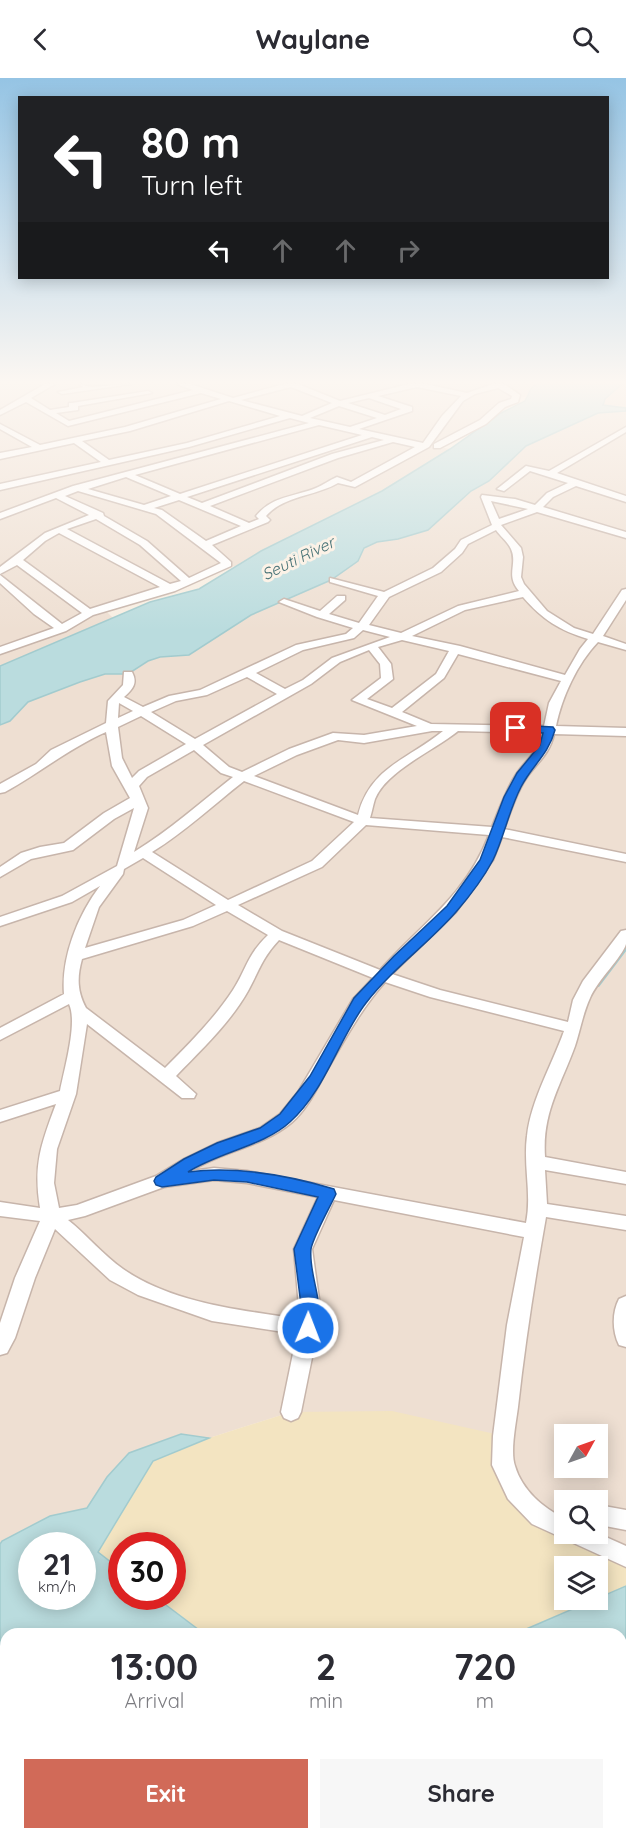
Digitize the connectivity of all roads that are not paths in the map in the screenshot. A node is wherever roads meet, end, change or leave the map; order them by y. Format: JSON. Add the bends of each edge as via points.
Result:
{"nodes":[{"id":1,"x":100,"y":466,"type":"edge"},
{"id":2,"x":156,"y":466,"type":"edge"},
{"id":3,"x":273,"y":466,"type":"edge"},
{"id":4,"x":310,"y":466,"type":"edge"},
{"id":5,"x":343,"y":466,"type":"edge"},
{"id":6,"x":386,"y":466,"type":"edge"},
{"id":7,"x":563,"y":466,"type":"edge"},
{"id":8,"x":299,"y":470,"type":"junction"},
{"id":9,"x":335,"y":473,"type":"junction"},
{"id":10,"x":551,"y":473,"type":"junction"},
{"id":11,"x":126,"y":474,"type":"junction"},
{"id":12,"x":576,"y":483,"type":"junction"},
{"id":13,"x":0,"y":487,"type":"edge"},
{"id":14,"x":76,"y":488,"type":"junction"},
{"id":15,"x":501,"y":489,"type":"dead end"},
{"id":16,"x":247,"y":490,"type":"junction"},
{"id":17,"x":57,"y":495,"type":"junction"},
{"id":18,"x":180,"y":496,"type":"junction"},
{"id":19,"x":626,"y":499,"type":"edge"},
{"id":20,"x":274,"y":501,"type":"junction"},
{"id":21,"x":203,"y":506,"type":"junction"},
{"id":22,"x":147,"y":507,"type":"junction"},
{"id":23,"x":536,"y":509,"type":"junction"},
{"id":24,"x":0,"y":516,"type":"edge"},
{"id":25,"x":100,"y":516,"type":"junction"},
{"id":26,"x":497,"y":525,"type":"junction"},
{"id":27,"x":248,"y":526,"type":"junction"},
{"id":28,"x":59,"y":529,"type":"junction"},
{"id":29,"x":626,"y":535,"type":"edge"},
{"id":30,"x":204,"y":545,"type":"junction"},
{"id":31,"x":18,"y":561,"type":"junction"},
{"id":32,"x":0,"y":571,"type":"edge"},
{"id":33,"x":0,"y":578,"type":"edge"},
{"id":34,"x":334,"y":580,"type":"dead end"},
{"id":35,"x":188,"y":582,"type":"junction"},
{"id":36,"x":171,"y":589,"type":"junction"},
{"id":37,"x":626,"y":592,"type":"edge"},
{"id":38,"x":526,"y":593,"type":"junction"},
{"id":39,"x":385,"y":595,"type":"junction"},
{"id":40,"x":341,"y":598,"type":"dead end"},
{"id":41,"x":284,"y":602,"type":"dead end"},
{"id":42,"x":89,"y":614,"type":"junction"},
{"id":43,"x":321,"y":615,"type":"junction"},
{"id":44,"x":362,"y":627,"type":"junction"},
{"id":45,"x":62,"y":629,"type":"junction"},
{"id":46,"x":402,"y":637,"type":"junction"},
{"id":47,"x":594,"y":638,"type":"junction"},
{"id":48,"x":370,"y":646,"type":"junction"},
{"id":49,"x":626,"y":647,"type":"edge"},
{"id":50,"x":456,"y":648,"type":"junction"},
{"id":51,"x":0,"y":651,"type":"edge"},
{"id":52,"x":247,"y":672,"type":"junction"},
{"id":53,"x":128,"y":674,"type":"dead end"},
{"id":54,"x":568,"y":679,"type":"junction"},
{"id":55,"x":285,"y":694,"type":"junction"},
{"id":56,"x":116,"y":697,"type":"junction"},
{"id":57,"x":145,"y":712,"type":"junction"},
{"id":58,"x":393,"y":713,"type":"junction"},
{"id":59,"x":112,"y":725,"type":"junction"},
{"id":60,"x":432,"y":727,"type":"junction"},
{"id":61,"x":455,"y":727,"type":"junction"},
{"id":62,"x":550,"y":730,"type":"junction"},
{"id":63,"x":626,"y":732,"type":"edge"},
{"id":64,"x":195,"y":744,"type":"junction"},
{"id":65,"x":242,"y":777,"type":"junction"},
{"id":66,"x":0,"y":789,"type":"edge"},
{"id":67,"x":135,"y":792,"type":"junction"},
{"id":68,"x":363,"y":820,"type":"junction"},
{"id":69,"x":498,"y":832,"type":"junction"},
{"id":70,"x":144,"y":853,"type":"junction"},
{"id":71,"x":626,"y":858,"type":"edge"},
{"id":72,"x":121,"y":867,"type":"junction"},
{"id":73,"x":0,"y":873,"type":"edge"},
{"id":74,"x":228,"y":905,"type":"junction"},
{"id":75,"x":0,"y":922,"type":"edge"},
{"id":76,"x":277,"y":934,"type":"junction"},
{"id":77,"x":626,"y":934,"type":"edge"},
{"id":78,"x":75,"y":956,"type":"junction"},
{"id":79,"x":382,"y":976,"type":"junction"},
{"id":80,"x":72,"y":996,"type":"junction"},
{"id":81,"x":80,"y":1011,"type":"junction"},
{"id":82,"x":573,"y":1028,"type":"junction"},
{"id":83,"x":0,"y":1035,"type":"edge"},
{"id":84,"x":166,"y":1076,"type":"junction"},
{"id":85,"x":68,"y":1094,"type":"junction"},
{"id":86,"x":188,"y":1094,"type":"dead end"},
{"id":87,"x":0,"y":1116,"type":"edge"},
{"id":88,"x":536,"y":1162,"type":"junction"},
{"id":89,"x":626,"y":1178,"type":"edge"},
{"id":90,"x":162,"y":1181,"type":"junction"},
{"id":91,"x":328,"y":1194,"type":"junction"},
{"id":92,"x":0,"y":1209,"type":"edge"},
{"id":93,"x":538,"y":1209,"type":"junction"},
{"id":94,"x":51,"y":1216,"type":"junction"},
{"id":95,"x":626,"y":1223,"type":"edge"},
{"id":96,"x":535,"y":1232,"type":"junction"},
{"id":97,"x":626,"y":1304,"type":"edge"},
{"id":98,"x":308,"y":1328,"type":"junction"},
{"id":99,"x":626,"y":1339,"type":"edge"},
{"id":100,"x":0,"y":1347,"type":"edge"},
{"id":101,"x":291,"y":1412,"type":"dead end"},
{"id":102,"x":608,"y":1517,"type":"edge"},
{"id":103,"x":626,"y":1520,"type":"edge"},
{"id":104,"x":554,"y":1523,"type":"edge"},
{"id":105,"x":599,"y":1544,"type":"edge"},
{"id":106,"x":626,"y":1557,"type":"edge"}],
"edges":[{"from":1,"to":13,"type":"street"},
{"from":2,"to":11,"type":"street"},
{"from":3,"to":18,"type":"street"},
{"from":4,"to":8,"type":"street"},
{"from":5,"to":9,"type":"street"},
{"from":6,"to":9,"type":"street","via":[[352,485]]},
{"from":7,"to":10,"type":"street"},
{"from":8,"to":16,"type":"street"},
{"from":8,"to":20,"type":"street","via":[[318,477]]},
{"from":9,"to":20,"type":"street","via":[[318,490]]},
{"from":10,"to":12,"type":"street"},
{"from":10,"to":15,"type":"street","via":[[529,468]]},
{"from":11,"to":14,"type":"street"},
{"from":11,"to":18,"type":"street"},
{"from":12,"to":19,"type":"street"},
{"from":12,"to":23,"type":"street","via":[[549,495]]},
{"from":14,"to":17,"type":"street"},
{"from":14,"to":22,"type":"street"},
{"from":16,"to":20,"type":"street"},
{"from":16,"to":21,"type":"street"},
{"from":17,"to":24,"type":"street"},
{"from":17,"to":25,"type":"street"},
{"from":18,"to":21,"type":"street"},
{"from":18,"to":22,"type":"street"},
{"from":20,"to":27,"type":"street","via":[[261,516],[265,520]]},
{"from":21,"to":27,"type":"street"},
{"from":22,"to":30,"type":"street"},
{"from":23,"to":26,"type":"street"},
{"from":23,"to":26,"type":"street","via":[[485,497]]},
{"from":23,"to":29,"type":"street"},
{"from":25,"to":28,"type":"street"},
{"from":25,"to":35,"type":"street","via":[[164,558]]},
{"from":26,"to":38,"type":"street","via":[[516,548],[516,577]]},
{"from":26,"to":39,"type":"street","via":[[464,542],[437,570]]},
{"from":27,"to":30,"type":"street"},
{"from":28,"to":31,"type":"street"},
{"from":28,"to":36,"type":"street"},
{"from":30,"to":35,"type":"street","via":[[228,564]]},
{"from":31,"to":32,"type":"street"},
{"from":31,"to":42,"type":"street"},
{"from":33,"to":45,"type":"street"},
{"from":34,"to":39,"type":"street"},
{"from":35,"to":36,"type":"street"},
{"from":36,"to":42,"type":"street"},
{"from":37,"to":47,"type":"street"},
{"from":38,"to":46,"type":"street","via":[[454,609]]},
{"from":38,"to":47,"type":"street","via":[[558,624]]},
{"from":39,"to":44,"type":"street"},
{"from":40,"to":43,"type":"street"},
{"from":41,"to":43,"type":"street"},
{"from":42,"to":45,"type":"street"},
{"from":43,"to":44,"type":"street"},
{"from":44,"to":46,"type":"street"},
{"from":44,"to":52,"type":"street","via":[[351,636],[300,647]]},
{"from":45,"to":51,"type":"street"},
{"from":46,"to":48,"type":"street"},
{"from":46,"to":50,"type":"street"},
{"from":47,"to":49,"type":"street"},
{"from":47,"to":54,"type":"street"},
{"from":48,"to":55,"type":"street","via":[[336,660]]},
{"from":48,"to":58,"type":"street","via":[[383,658],[387,679],[358,700]]},
{"from":50,"to":54,"type":"street"},
{"from":50,"to":58,"type":"street","via":[[440,676]]},
{"from":52,"to":55,"type":"street"},
{"from":52,"to":57,"type":"street","via":[[203,693],[173,698]]},
{"from":53,"to":56,"type":"street","via":[[129,687]]},
{"from":54,"to":62,"type":"street","via":[[555,703]]},
{"from":55,"to":64,"type":"street"},
{"from":56,"to":57,"type":"street"},
{"from":56,"to":59,"type":"street"},
{"from":57,"to":59,"type":"street"},
{"from":57,"to":64,"type":"street"},
{"from":58,"to":60,"type":"street"},
{"from":59,"to":66,"type":"street","via":[[76,741]]},
{"from":59,"to":67,"type":"street","via":[[121,774]]},
{"from":60,"to":61,"type":"street"},
{"from":60,"to":65,"type":"street","via":[[374,738],[328,738]]},
{"from":61,"to":62,"type":"street"},
{"from":61,"to":68,"type":"street","via":[[382,780],[369,797]]},
{"from":62,"to":63,"type":"street"},
{"from":62,"to":69,"type":"street","via":[[546,745],[510,797]]},
{"from":64,"to":65,"type":"street","via":[[225,770]]},
{"from":64,"to":67,"type":"street","via":[[143,774]]},
{"from":65,"to":68,"type":"street"},
{"from":65,"to":70,"type":"street"},
{"from":67,"to":72,"type":"street","via":[[141,808]]},
{"from":67,"to":73,"type":"street","via":[[69,847],[26,856]]},
{"from":68,"to":69,"type":"street"},
{"from":68,"to":74,"type":"street","via":[[317,864]]},
{"from":69,"to":71,"type":"street"},
{"from":69,"to":79,"type":"street","via":[[486,860],[451,909]]},
{"from":70,"to":72,"type":"street"},
{"from":70,"to":74,"type":"street"},
{"from":72,"to":75,"type":"street","via":[[67,899]]},
{"from":72,"to":78,"type":"street","via":[[92,907]]},
{"from":74,"to":76,"type":"street"},
{"from":74,"to":78,"type":"street","via":[[163,931]]},
{"from":76,"to":79,"type":"street"},
{"from":76,"to":84,"type":"street","via":[[259,952],[240,991],[200,1042]]},
{"from":77,"to":82,"type":"street","via":[[580,1000]]},
{"from":78,"to":80,"type":"street","via":[[70,976]]},
{"from":79,"to":82,"type":"street","via":[[453,999]]},
{"from":79,"to":90,"type":"street","via":[[359,1002],[316,1078],[286,1118],[266,1132],[223,1147]]},
{"from":80,"to":81,"type":"street"},
{"from":80,"to":83,"type":"street"},
{"from":81,"to":84,"type":"street"},
{"from":81,"to":85,"type":"street"},
{"from":82,"to":88,"type":"street","via":[[539,1113]]},
{"from":84,"to":86,"type":"street"},
{"from":85,"to":87,"type":"street"},
{"from":85,"to":94,"type":"street","via":[[48,1149],[45,1183]]},
{"from":88,"to":89,"type":"street"},
{"from":88,"to":93,"type":"street"},
{"from":90,"to":91,"type":"street","via":[[214,1174],[247,1176]]},
{"from":90,"to":94,"type":"street","via":[[79,1211]]},
{"from":91,"to":96,"type":"street"},
{"from":91,"to":98,"type":"street","via":[[303,1249]]},
{"from":92,"to":94,"type":"street"},
{"from":93,"to":95,"type":"street"},
{"from":93,"to":96,"type":"street"},
{"from":94,"to":98,"type":"street","via":[[100,1262],[145,1290],[212,1313]]},
{"from":94,"to":100,"type":"street"},
{"from":96,"to":104,"type":"street","via":[[517,1325],[503,1465],[516,1492],[540,1517]]},
{"from":97,"to":99,"type":"street"},
{"from":98,"to":101,"type":"street"},
{"from":102,"to":103,"type":"street"},
{"from":105,"to":106,"type":"street"}]}
